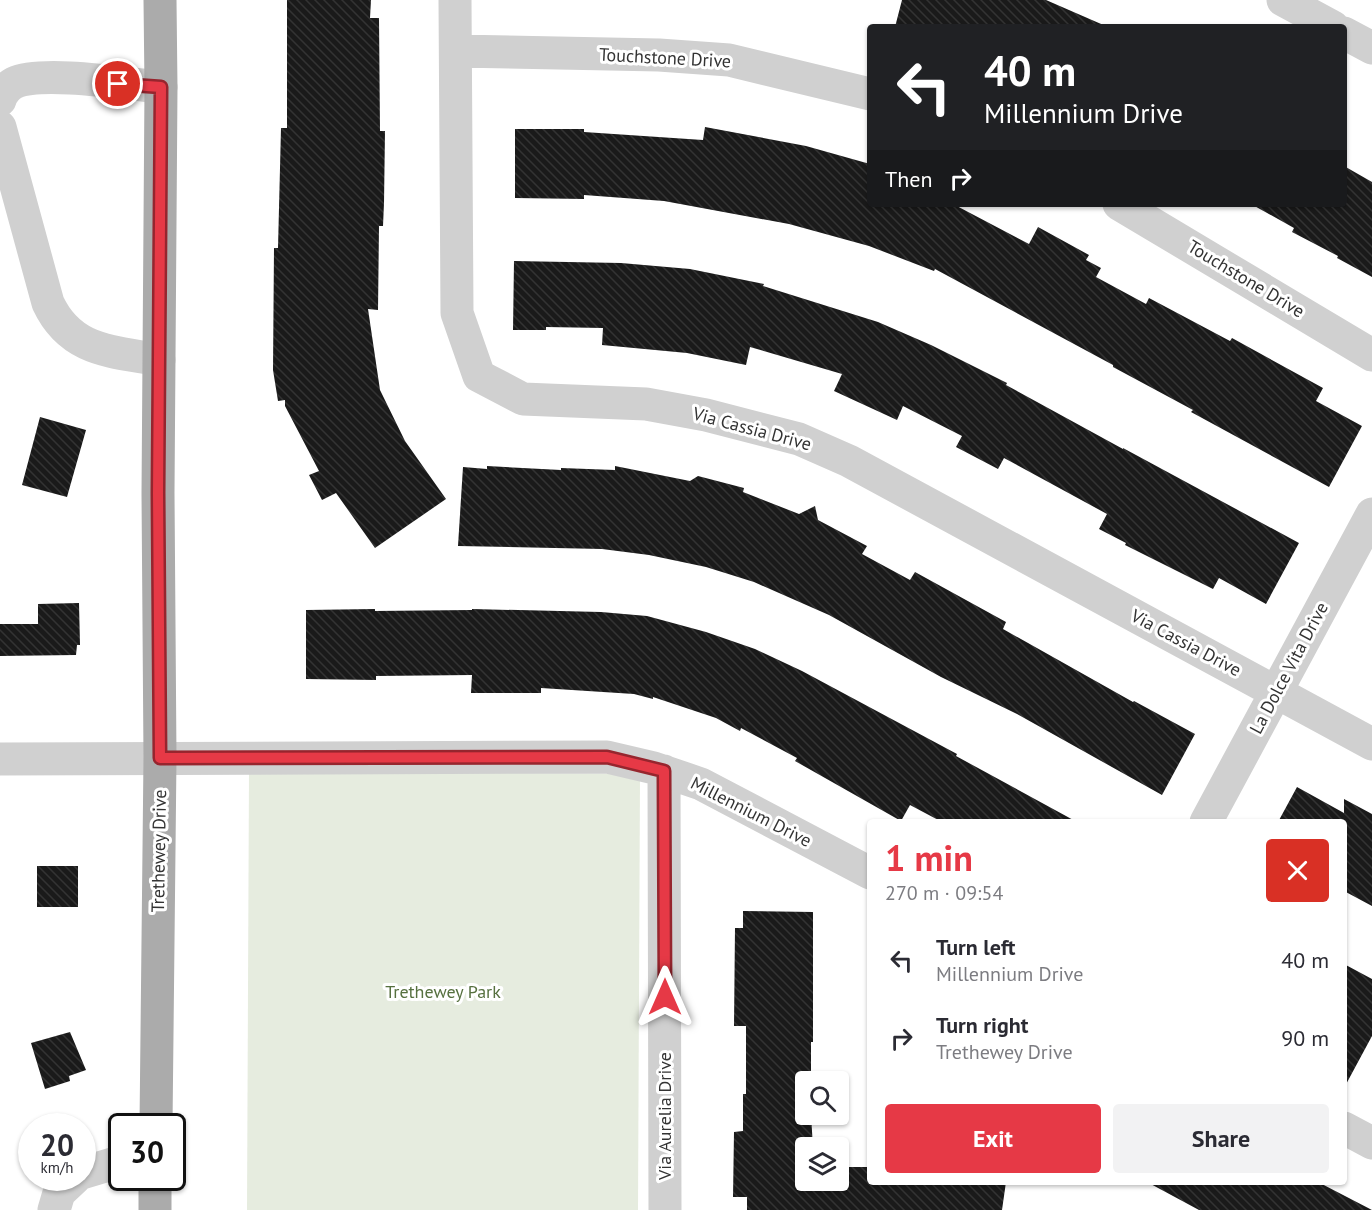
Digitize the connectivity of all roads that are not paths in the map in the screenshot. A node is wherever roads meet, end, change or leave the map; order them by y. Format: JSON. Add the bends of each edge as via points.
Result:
{"nodes":[{"id":1,"x":160,"y":0,"type":"edge"},
{"id":2,"x":455,"y":0,"type":"edge"},
{"id":3,"x":1283,"y":0,"type":"edge"},
{"id":4,"x":1327,"y":24,"type":"edge"},
{"id":5,"x":1347,"y":35,"type":"edge"},
{"id":6,"x":1372,"y":48,"type":"edge"},
{"id":7,"x":456,"y":51,"type":"junction"},
{"id":8,"x":161,"y":87,"type":"junction"},
{"id":9,"x":867,"y":93,"type":"edge"},
{"id":10,"x":0,"y":100,"type":"edge"},
{"id":11,"x":0,"y":127,"type":"edge"},
{"id":12,"x":1124,"y":207,"type":"edge"},
{"id":13,"x":1372,"y":355,"type":"edge"},
{"id":14,"x":159,"y":360,"type":"junction"},
{"id":15,"x":1372,"y":514,"type":"edge"},
{"id":16,"x":1276,"y":692,"type":"junction"},
{"id":17,"x":1372,"y":744,"type":"edge"},
{"id":18,"x":160,"y":758,"type":"junction"},
{"id":19,"x":0,"y":759,"type":"edge"},
{"id":20,"x":664,"y":771,"type":"junction"},
{"id":21,"x":1208,"y":819,"type":"edge"},
{"id":22,"x":867,"y":871,"type":"edge"},
{"id":23,"x":156,"y":1113,"type":"edge"},
{"id":24,"x":1347,"y":1130,"type":"edge"},
{"id":25,"x":1372,"y":1143,"type":"edge"},
{"id":26,"x":61,"y":1191,"type":"edge"},
{"id":27,"x":156,"y":1191,"type":"edge"},
{"id":28,"x":54,"y":1210,"type":"edge"},
{"id":29,"x":155,"y":1210,"type":"edge"},
{"id":30,"x":665,"y":1210,"type":"edge"}],
"edges":[{"from":1,"to":8,"type":"main road","name":"Trethewey Drive"},
{"from":2,"to":7,"type":"street","name":"Via Cassia Drive"},
{"from":3,"to":4,"type":"street"},
{"from":5,"to":6,"type":"street"},
{"from":7,"to":9,"type":"street","name":"Touchstone Drive","via":[[729,60]]},
{"from":7,"to":16,"type":"street","name":"Via Cassia Drive","via":[[457,314],[479,376],[523,399],[646,404],[800,439],[849,461]]},
{"from":8,"to":10,"type":"street","via":[[64,78],[28,79],[13,83]]},
{"from":8,"to":14,"type":"main road","name":"Trethewey Drive"},
{"from":11,"to":14,"type":"street","via":[[53,314],[66,330],[94,348]]},
{"from":12,"to":13,"type":"street","name":"Touchstone Drive"},
{"from":14,"to":18,"type":"main road","name":"Trethewey Drive"},
{"from":15,"to":16,"type":"street","name":"La Dolce Vita Drive"},
{"from":16,"to":17,"type":"street","name":"Via Cassia Drive"},
{"from":16,"to":21,"type":"street","name":"La Dolce Vita Drive"},
{"from":18,"to":19,"type":"street","name":"Millennium Drive"},
{"from":18,"to":20,"type":"street","name":"Millennium Drive","via":[[607,757]]},
{"from":18,"to":23,"type":"main road","name":"Trethewey Drive"},
{"from":20,"to":22,"type":"street","name":"Millennium Drive","via":[[701,784]]},
{"from":20,"to":30,"type":"street","name":"Via Aurelia Drive"},
{"from":24,"to":25,"type":"street"},
{"from":26,"to":28,"type":"street"},
{"from":27,"to":29,"type":"main road"}]}
